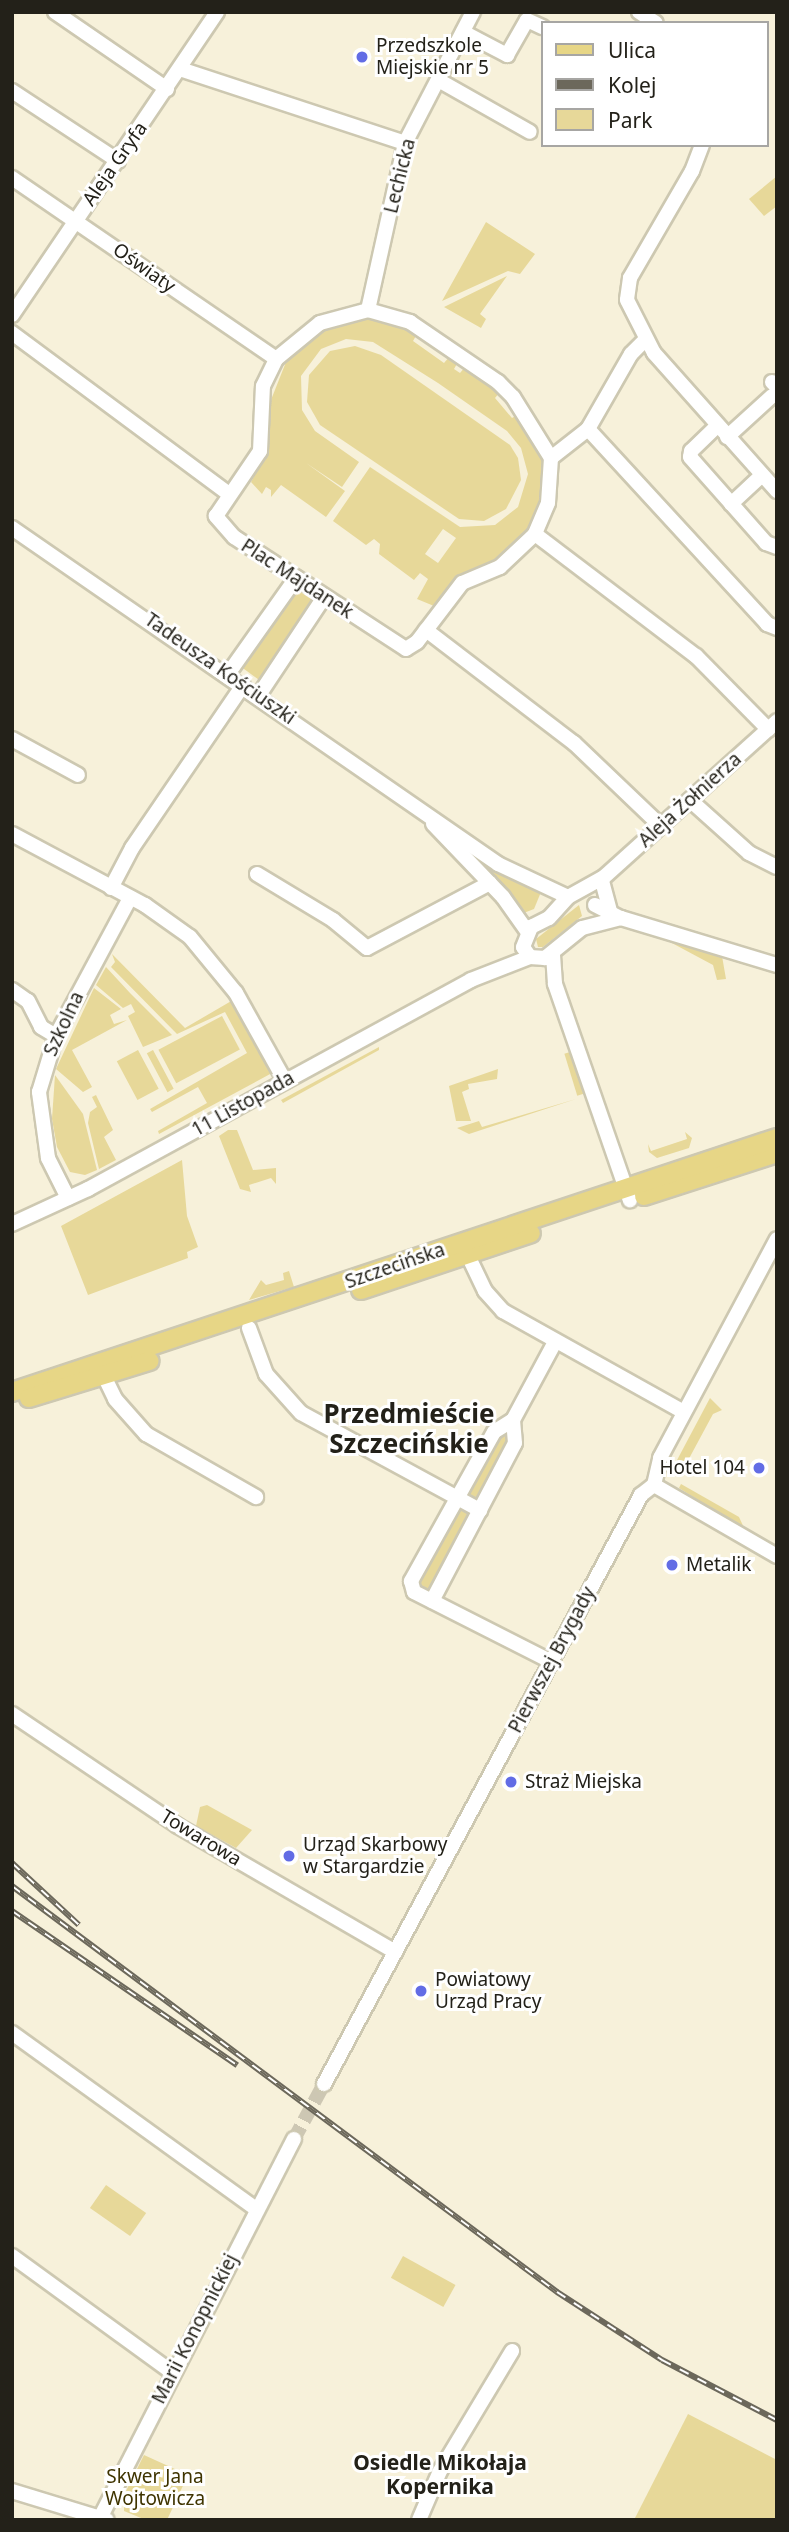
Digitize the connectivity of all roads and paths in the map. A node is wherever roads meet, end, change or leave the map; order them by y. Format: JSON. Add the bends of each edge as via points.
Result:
{"nodes":[{"id":1,"x":55,"y":12,"type":"edge"},
{"id":2,"x":217,"y":12,"type":"edge"},
{"id":3,"x":473,"y":12,"type":"edge"},
{"id":4,"x":540,"y":26,"type":"edge"},
{"id":5,"x":463,"y":33,"type":"junction"},
{"id":6,"x":180,"y":69,"type":"junction"},
{"id":7,"x":440,"y":81,"type":"junction"},
{"id":8,"x":167,"y":89,"type":"junction"},
{"id":9,"x":12,"y":91,"type":"edge"},
{"id":10,"x":530,"y":132,"type":"dead end"},
{"id":11,"x":404,"y":143,"type":"junction"},
{"id":12,"x":701,"y":147,"type":"edge"},
{"id":13,"x":118,"y":161,"type":"junction"},
{"id":14,"x":12,"y":178,"type":"edge"},
{"id":15,"x":76,"y":222,"type":"junction"},
{"id":16,"x":368,"y":310,"type":"junction"},
{"id":17,"x":12,"y":315,"type":"edge"},
{"id":18,"x":12,"y":333,"type":"edge"},
{"id":19,"x":646,"y":339,"type":"junction"},
{"id":20,"x":276,"y":359,"type":"junction"},
{"id":21,"x":774,"y":389,"type":"edge"},
{"id":22,"x":588,"y":429,"type":"junction"},
{"id":23,"x":722,"y":432,"type":"junction"},
{"id":24,"x":551,"y":458,"type":"junction"},
{"id":25,"x":762,"y":475,"type":"junction"},
{"id":26,"x":777,"y":491,"type":"edge"},
{"id":27,"x":229,"y":494,"type":"junction"},
{"id":28,"x":731,"y":504,"type":"junction"},
{"id":29,"x":12,"y":528,"type":"edge"},
{"id":30,"x":535,"y":534,"type":"junction"},
{"id":31,"x":777,"y":547,"type":"edge"},
{"id":32,"x":296,"y":578,"type":"junction"},
{"id":33,"x":324,"y":597,"type":"junction"},
{"id":34,"x":777,"y":628,"type":"edge"},
{"id":35,"x":426,"y":630,"type":"junction"},
{"id":36,"x":228,"y":674,"type":"junction"},
{"id":37,"x":243,"y":685,"type":"junction"},
{"id":38,"x":259,"y":695,"type":"junction"},
{"id":39,"x":773,"y":725,"type":"edge"},
{"id":40,"x":12,"y":739,"type":"edge"},
{"id":41,"x":78,"y":775,"type":"dead end"},
{"id":42,"x":690,"y":800,"type":"junction"},
{"id":43,"x":426,"y":815,"type":"junction"},
{"id":44,"x":661,"y":826,"type":"junction"},
{"id":45,"x":12,"y":834,"type":"edge"},
{"id":46,"x":777,"y":867,"type":"edge"},
{"id":47,"x":257,"y":874,"type":"dead end"},
{"id":48,"x":603,"y":880,"type":"junction"},
{"id":49,"x":490,"y":883,"type":"junction"},
{"id":50,"x":111,"y":888,"type":"junction"},
{"id":51,"x":572,"y":895,"type":"junction"},
{"id":52,"x":130,"y":898,"type":"junction"},
{"id":53,"x":594,"y":903,"type":"junction"},
{"id":54,"x":615,"y":914,"type":"junction"},
{"id":55,"x":592,"y":923,"type":"junction"},
{"id":56,"x":525,"y":935,"type":"junction"},
{"id":57,"x":553,"y":955,"type":"junction"},
{"id":58,"x":534,"y":958,"type":"junction"},
{"id":59,"x":777,"y":964,"type":"edge"},
{"id":60,"x":471,"y":979,"type":"junction"},
{"id":61,"x":555,"y":984,"type":"junction"},
{"id":62,"x":14,"y":996,"type":"edge"},
{"id":63,"x":55,"y":1036,"type":"junction"},
{"id":64,"x":285,"y":1081,"type":"junction"},
{"id":65,"x":776,"y":1151,"type":"edge"},
{"id":66,"x":628,"y":1195,"type":"junction"},
{"id":67,"x":68,"y":1199,"type":"junction"},
{"id":68,"x":12,"y":1224,"type":"edge"},
{"id":69,"x":777,"y":1239,"type":"edge"},
{"id":70,"x":465,"y":1249,"type":"junction"},
{"id":71,"x":249,"y":1328,"type":"junction"},
{"id":72,"x":555,"y":1342,"type":"junction"},
{"id":73,"x":104,"y":1376,"type":"junction"},
{"id":74,"x":12,"y":1392,"type":"edge"},
{"id":75,"x":12,"y":1404,"type":"edge"},
{"id":76,"x":684,"y":1412,"type":"junction"},
{"id":77,"x":513,"y":1420,"type":"junction"},
{"id":78,"x":654,"y":1485,"type":"junction"},
{"id":79,"x":256,"y":1497,"type":"dead end"},
{"id":80,"x":459,"y":1498,"type":"junction"},
{"id":81,"x":480,"y":1510,"type":"junction"},
{"id":82,"x":777,"y":1556,"type":"edge"},
{"id":83,"x":432,"y":1601,"type":"junction"},
{"id":84,"x":552,"y":1662,"type":"junction"},
{"id":85,"x":12,"y":1714,"type":"edge"},
{"id":86,"x":395,"y":1952,"type":"junction"},
{"id":87,"x":13,"y":2035,"type":"edge"},
{"id":88,"x":324,"y":2084,"type":"tunnel mouth"},
{"id":89,"x":294,"y":2139,"type":"tunnel mouth"},
{"id":90,"x":256,"y":2209,"type":"junction"},
{"id":91,"x":12,"y":2256,"type":"edge"},
{"id":92,"x":512,"y":2351,"type":"dead end"},
{"id":93,"x":173,"y":2373,"type":"junction"},
{"id":94,"x":12,"y":2491,"type":"edge"},
{"id":95,"x":102,"y":2519,"type":"edge"},
{"id":96,"x":419,"y":2520,"type":"edge"}],
"edges":[{"from":1,"to":8,"type":"street"},
{"from":2,"to":6,"type":"street","name":"Aleja Gryfa"},
{"from":3,"to":5,"type":"street","name":"Lechicka"},
{"from":4,"to":5,"type":"street","via":[[527,20],[507,55]]},
{"from":5,"to":7,"type":"street","name":"Lechicka"},
{"from":6,"to":8,"type":"street","name":"Aleja Gryfa"},
{"from":6,"to":11,"type":"street"},
{"from":7,"to":10,"type":"street"},
{"from":7,"to":11,"type":"street","name":"Lechicka"},
{"from":8,"to":13,"type":"street","name":"Aleja Gryfa"},
{"from":9,"to":13,"type":"street"},
{"from":11,"to":16,"type":"street","name":"Lechicka"},
{"from":12,"to":19,"type":"street","via":[[630,278],[627,300]]},
{"from":13,"to":15,"type":"street","name":"Aleja Gryfa"},
{"from":14,"to":15,"type":"street","name":"Oświaty"},
{"from":15,"to":17,"type":"street","name":"Aleja Gryfa"},
{"from":15,"to":20,"type":"street","name":"Oświaty"},
{"from":16,"to":20,"type":"street","name":"Plac Majdanek","via":[[320,323]]},
{"from":16,"to":24,"type":"street","via":[[410,322],[498,382],[513,397]]},
{"from":18,"to":27,"type":"street"},
{"from":19,"to":22,"type":"street","via":[[631,354]]},
{"from":19,"to":23,"type":"street"},
{"from":20,"to":27,"type":"street","name":"Plac Majdanek","via":[[264,386],[260,451]]},
{"from":21,"to":23,"type":"street"},
{"from":22,"to":24,"type":"street"},
{"from":22,"to":34,"type":"street","via":[[766,624]]},
{"from":23,"to":25,"type":"street"},
{"from":23,"to":28,"type":"street","via":[[691,451],[690,457]]},
{"from":24,"to":30,"type":"street","name":"Plac Majdanek","via":[[548,503]]},
{"from":25,"to":26,"type":"street"},
{"from":25,"to":28,"type":"street"},
{"from":27,"to":32,"type":"street","name":"Plac Majdanek","via":[[216,516],[222,528]]},
{"from":28,"to":31,"type":"street","via":[[766,543]]},
{"from":29,"to":36,"type":"street","name":"Tadeusza Kościuszki"},
{"from":30,"to":35,"type":"street","name":"Plac Majdanek","via":[[500,567],[462,583]]},
{"from":30,"to":39,"type":"street","via":[[696,656]]},
{"from":32,"to":33,"type":"street","name":"Plac Majdanek"},
{"from":32,"to":36,"type":"street"},
{"from":33,"to":35,"type":"street","name":"Plac Majdanek","via":[[400,648],[414,646]]},
{"from":33,"to":38,"type":"street"},
{"from":35,"to":44,"type":"street","via":[[573,743]]},
{"from":36,"to":37,"type":"street","name":"Tadeusza Kościuszki"},
{"from":37,"to":38,"type":"street","name":"Tadeusza Kościuszki"},
{"from":37,"to":50,"type":"street","via":[[132,848]]},
{"from":38,"to":43,"type":"street","name":"Tadeusza Kościuszki"},
{"from":39,"to":42,"type":"street","name":"Aleja Żołnierza"},
{"from":40,"to":41,"type":"street"},
{"from":42,"to":44,"type":"street","name":"Aleja Żołnierza"},
{"from":42,"to":46,"type":"street","via":[[749,853]]},
{"from":43,"to":49,"type":"street","name":"Tadeusza Kościuszki"},
{"from":43,"to":51,"type":"street","name":"Tadeusza Kościuszki","via":[[518,877]]},
{"from":44,"to":48,"type":"street","name":"Aleja Żołnierza"},
{"from":45,"to":50,"type":"street"},
{"from":47,"to":49,"type":"street","via":[[333,920],[367,948]]},
{"from":48,"to":51,"type":"street","name":"Aleja Żołnierza"},
{"from":48,"to":53,"type":"street","name":"Aleja Żołnierza"},
{"from":48,"to":54,"type":"street"},
{"from":49,"to":56,"type":"street","name":"Tadeusza Kościuszki"},
{"from":50,"to":52,"type":"street"},
{"from":51,"to":53,"type":"street","name":"Tadeusza Kościuszki"},
{"from":51,"to":56,"type":"street","name":"Aleja Żołnierza"},
{"from":52,"to":63,"type":"street","name":"Szkolna"},
{"from":52,"to":64,"type":"street","via":[[167,919],[212,960]]},
{"from":53,"to":54,"type":"street"},
{"from":53,"to":55,"type":"street","name":"Aleja Żołnierza"},
{"from":54,"to":55,"type":"street"},
{"from":54,"to":59,"type":"street"},
{"from":55,"to":57,"type":"street","via":[[567,937]]},
{"from":56,"to":58,"type":"street","name":"Tadeusza Kościuszki"},
{"from":56,"to":60,"type":"street","name":"11 Listopada"},
{"from":57,"to":58,"type":"street","name":"11 Listopada"},
{"from":57,"to":61,"type":"street"},
{"from":58,"to":60,"type":"street","name":"11 Listopada"},
{"from":58,"to":61,"type":"street","name":"Tadeusza Kościuszki"},
{"from":60,"to":64,"type":"street","name":"11 Listopada"},
{"from":61,"to":66,"type":"street"},
{"from":62,"to":63,"type":"street","via":[[28,1001],[41,1027]]},
{"from":63,"to":67,"type":"street","name":"Szkolna","via":[[39,1092],[40,1129]]},
{"from":64,"to":67,"type":"street","name":"11 Listopada"},
{"from":65,"to":66,"type":"main road","name":"Szczecińska"},
{"from":66,"to":70,"type":"main road","name":"Szczecińska"},
{"from":67,"to":68,"type":"street","name":"11 Listopada"},
{"from":69,"to":76,"type":"street","name":"Pierwszej Brygady"},
{"from":70,"to":71,"type":"main road","name":"Szczecińska"},
{"from":70,"to":72,"type":"street","via":[[494,1303]]},
{"from":70,"to":74,"type":"main road","name":"Szczecińska"},
{"from":71,"to":73,"type":"main road","name":"Szczecińska"},
{"from":71,"to":80,"type":"street","via":[[266,1374],[301,1413]]},
{"from":72,"to":76,"type":"street"},
{"from":72,"to":77,"type":"street"},
{"from":73,"to":75,"type":"main road","name":"Szczecińska"},
{"from":73,"to":79,"type":"street","via":[[115,1399],[146,1434]]},
{"from":76,"to":78,"type":"street","name":"Pierwszej Brygady","via":[[653,1471]]},
{"from":77,"to":80,"type":"street","via":[[494,1432]]},
{"from":77,"to":81,"type":"street","via":[[515,1443]]},
{"from":78,"to":82,"type":"street"},
{"from":78,"to":84,"type":"street","name":"Pierwszej Brygady","via":[[640,1495]]},
{"from":80,"to":81,"type":"street"},
{"from":80,"to":83,"type":"street","via":[[411,1581],[414,1592]]},
{"from":81,"to":83,"type":"street"},
{"from":83,"to":84,"type":"street"},
{"from":84,"to":86,"type":"street","name":"Pierwszej Brygady"},
{"from":85,"to":86,"type":"street","name":"Towarowa","via":[[178,1826]]},
{"from":86,"to":88,"type":"street","name":"Pierwszej Brygady"},
{"from":87,"to":90,"type":"street"},
{"from":89,"to":90,"type":"street","name":"Marii Konopnickiej"},
{"from":90,"to":93,"type":"street","name":"Marii Konopnickiej"},
{"from":91,"to":93,"type":"street"},
{"from":92,"to":96,"type":"street","via":[[440,2471]]},
{"from":93,"to":95,"type":"street","name":"Marii Konopnickiej"},
{"from":94,"to":95,"type":"street"}]}
